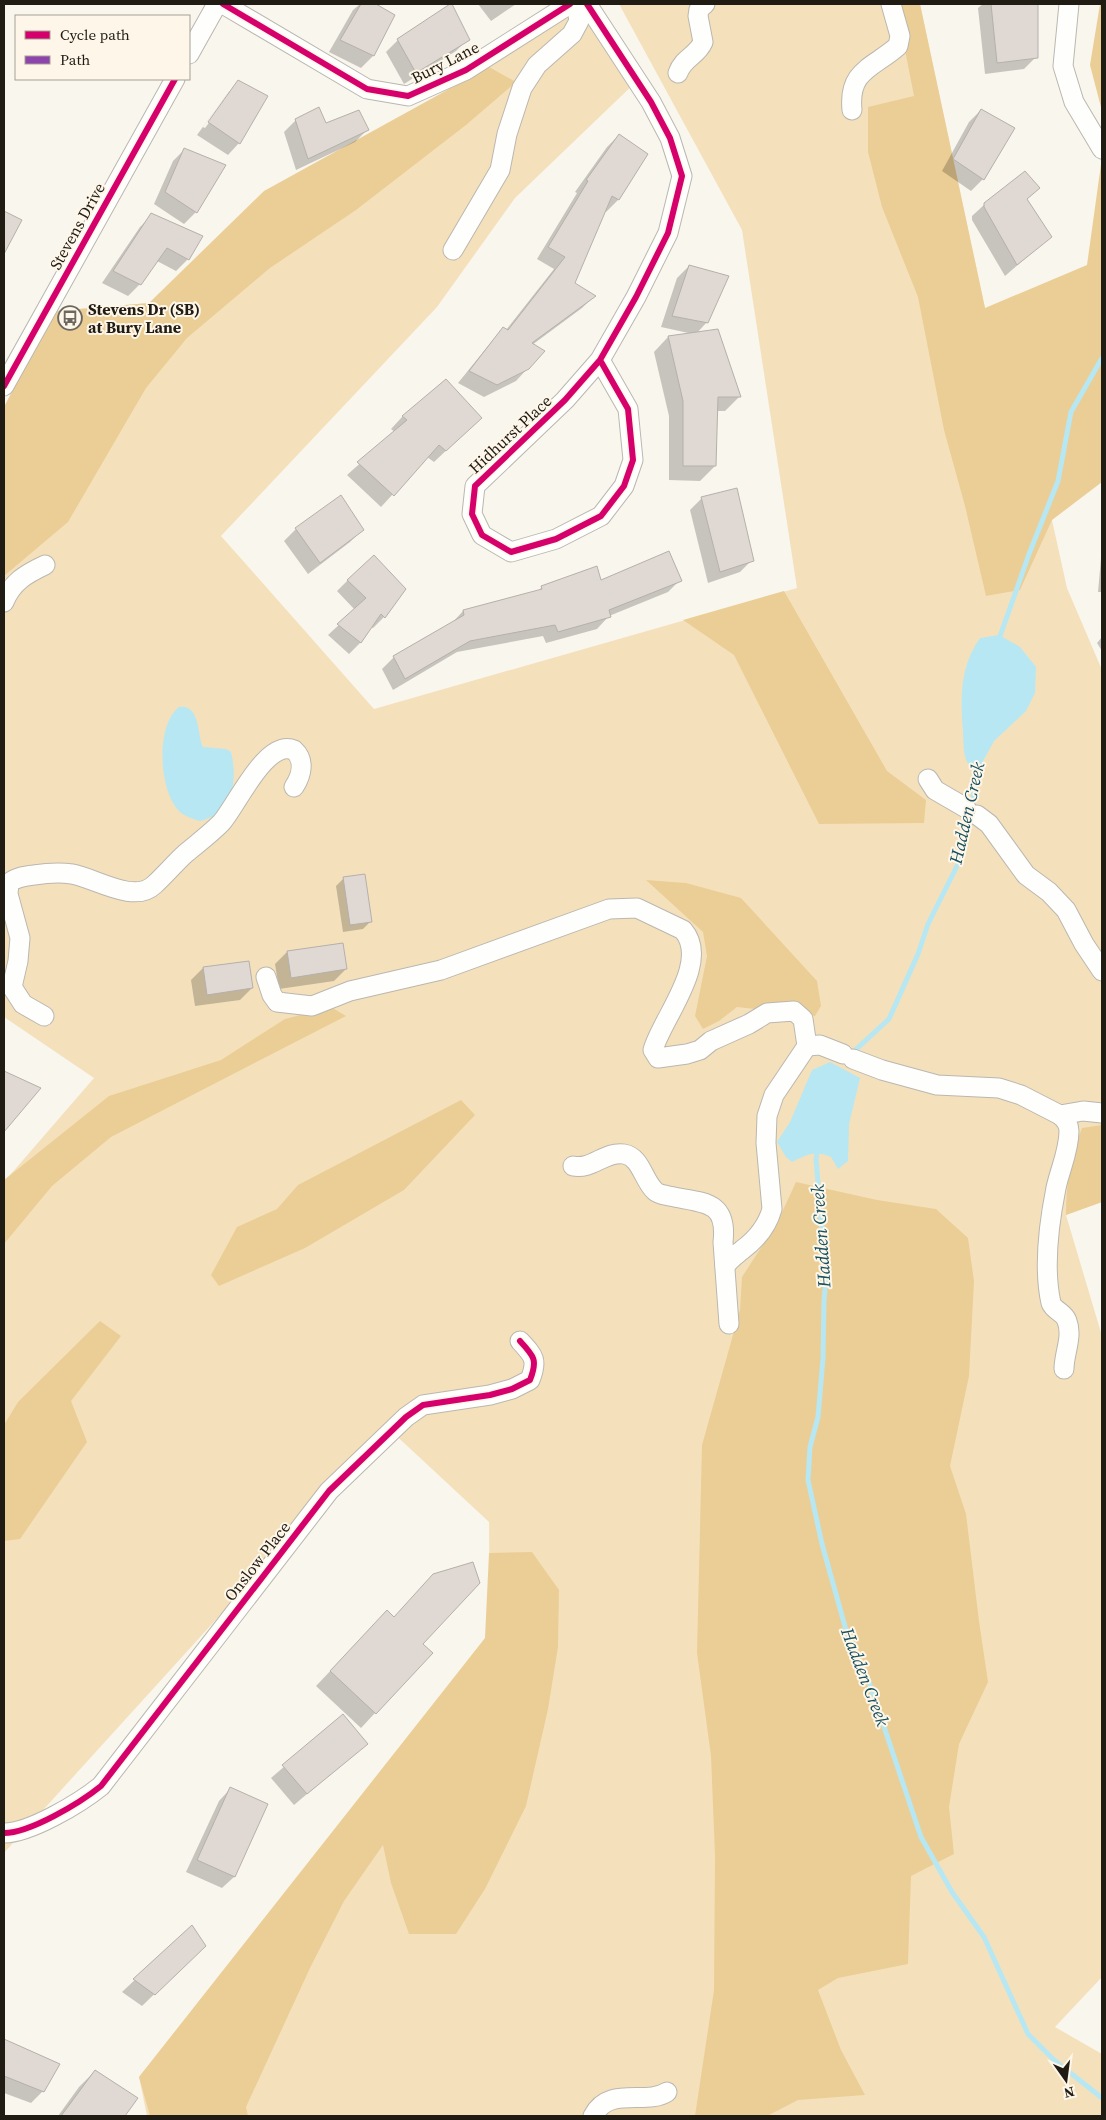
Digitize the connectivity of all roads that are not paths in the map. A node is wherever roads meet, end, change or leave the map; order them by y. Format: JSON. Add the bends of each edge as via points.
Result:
{"nodes":[{"id":1,"x":217,"y":4,"type":"edge"},
{"id":2,"x":223,"y":4,"type":"edge"},
{"id":3,"x":706,"y":4,"type":"edge"},
{"id":4,"x":891,"y":4,"type":"edge"},
{"id":5,"x":1069,"y":4,"type":"edge"},
{"id":6,"x":578,"y":8,"type":"edge"},
{"id":7,"x":190,"y":52,"type":"edge"},
{"id":8,"x":678,"y":73,"type":"dead end"},
{"id":9,"x":174,"y":80,"type":"edge"},
{"id":10,"x":852,"y":110,"type":"dead end"},
{"id":11,"x":1102,"y":149,"type":"edge"},
{"id":12,"x":454,"y":250,"type":"dead end"},
{"id":13,"x":600,"y":360,"type":"junction"},
{"id":14,"x":4,"y":386,"type":"edge"},
{"id":15,"x":45,"y":565,"type":"dead end"},
{"id":16,"x":4,"y":602,"type":"edge"},
{"id":17,"x":928,"y":780,"type":"dead end"},
{"id":18,"x":294,"y":786,"type":"dead end"},
{"id":19,"x":7,"y":898,"type":"edge"},
{"id":20,"x":1102,"y":971,"type":"edge"},
{"id":21,"x":266,"y":977,"type":"dead end"},
{"id":22,"x":44,"y":1016,"type":"dead end"},
{"id":23,"x":807,"y":1046,"type":"junction"},
{"id":24,"x":1102,"y":1113,"type":"edge"},
{"id":25,"x":1060,"y":1115,"type":"junction"},
{"id":26,"x":573,"y":1166,"type":"dead end"},
{"id":27,"x":725,"y":1266,"type":"junction"},
{"id":28,"x":729,"y":1324,"type":"dead end"},
{"id":29,"x":520,"y":1341,"type":"dead end"},
{"id":30,"x":1064,"y":1369,"type":"dead end"},
{"id":31,"x":4,"y":1833,"type":"edge"},
{"id":32,"x":667,"y":2092,"type":"dead end"},
{"id":33,"x":593,"y":2116,"type":"edge"}],
"edges":[{"from":1,"to":7,"type":"street"},
{"from":2,"to":6,"type":"street","name":"Bury Lane","via":[[367,89],[408,96],[466,70]]},
{"from":3,"to":8,"type":"street","via":[[699,9],[698,16],[703,42],[698,52],[684,60]]},
{"from":4,"to":10,"type":"street","via":[[900,36],[898,46],[855,82]]},
{"from":5,"to":11,"type":"street","via":[[1063,66],[1074,102]]},
{"from":6,"to":12,"type":"street","via":[[579,21],[572,34],[537,65],[522,88],[498,174]]},
{"from":6,"to":13,"type":"street","name":"Hidhurst Place","via":[[651,102],[670,138],[682,176],[668,233]]},
{"from":9,"to":14,"type":"street","name":"Stevens Drive"},
{"from":13,"to":13,"type":"street","name":"Hidhurst Place","via":[[628,409],[632,460],[624,486],[601,516],[556,539],[511,552],[482,535],[472,514],[475,486],[565,400]]},
{"from":15,"to":16,"type":"street","via":[[14,583]]},
{"from":17,"to":20,"type":"street","via":[[935,790],[989,824],[1026,875],[1066,910]]},
{"from":18,"to":19,"type":"street","via":[[301,768],[300,758],[294,750],[283,749],[259,768],[219,826],[148,890],[140,893],[126,891],[56,872],[12,880],[7,888]]},
{"from":19,"to":22,"type":"street","via":[[20,938],[12,987],[23,1004]]},
{"from":21,"to":23,"type":"street","via":[[277,1002],[312,1006],[361,988],[441,970],[601,911],[638,908],[683,930],[691,950],[691,965],[654,1046],[658,1058],[696,1052],[767,1013],[781,1010],[794,1011],[803,1020]]},
{"from":23,"to":25,"type":"street","via":[[820,1045],[882,1070],[937,1084],[999,1088],[1022,1095]]},
{"from":23,"to":27,"type":"street","via":[[774,1094],[767,1116],[772,1210],[766,1227]]},
{"from":24,"to":25,"type":"street","via":[[1083,1111]]},
{"from":25,"to":30,"type":"street","via":[[1068,1124],[1068,1140],[1056,1188],[1048,1253],[1052,1307],[1065,1316],[1068,1323]]},
{"from":26,"to":27,"type":"street","via":[[590,1165],[611,1154],[628,1155],[635,1160],[656,1192],[712,1205],[722,1217]]},
{"from":27,"to":28,"type":"street"},
{"from":29,"to":31,"type":"street","name":"Onslow Place","via":[[533,1355],[535,1368],[530,1380],[490,1395],[423,1405],[406,1417],[330,1492],[100,1786],[51,1817],[14,1833]]},
{"from":32,"to":33,"type":"street","via":[[659,2097],[634,2096],[614,2100],[600,2107]]}]}
